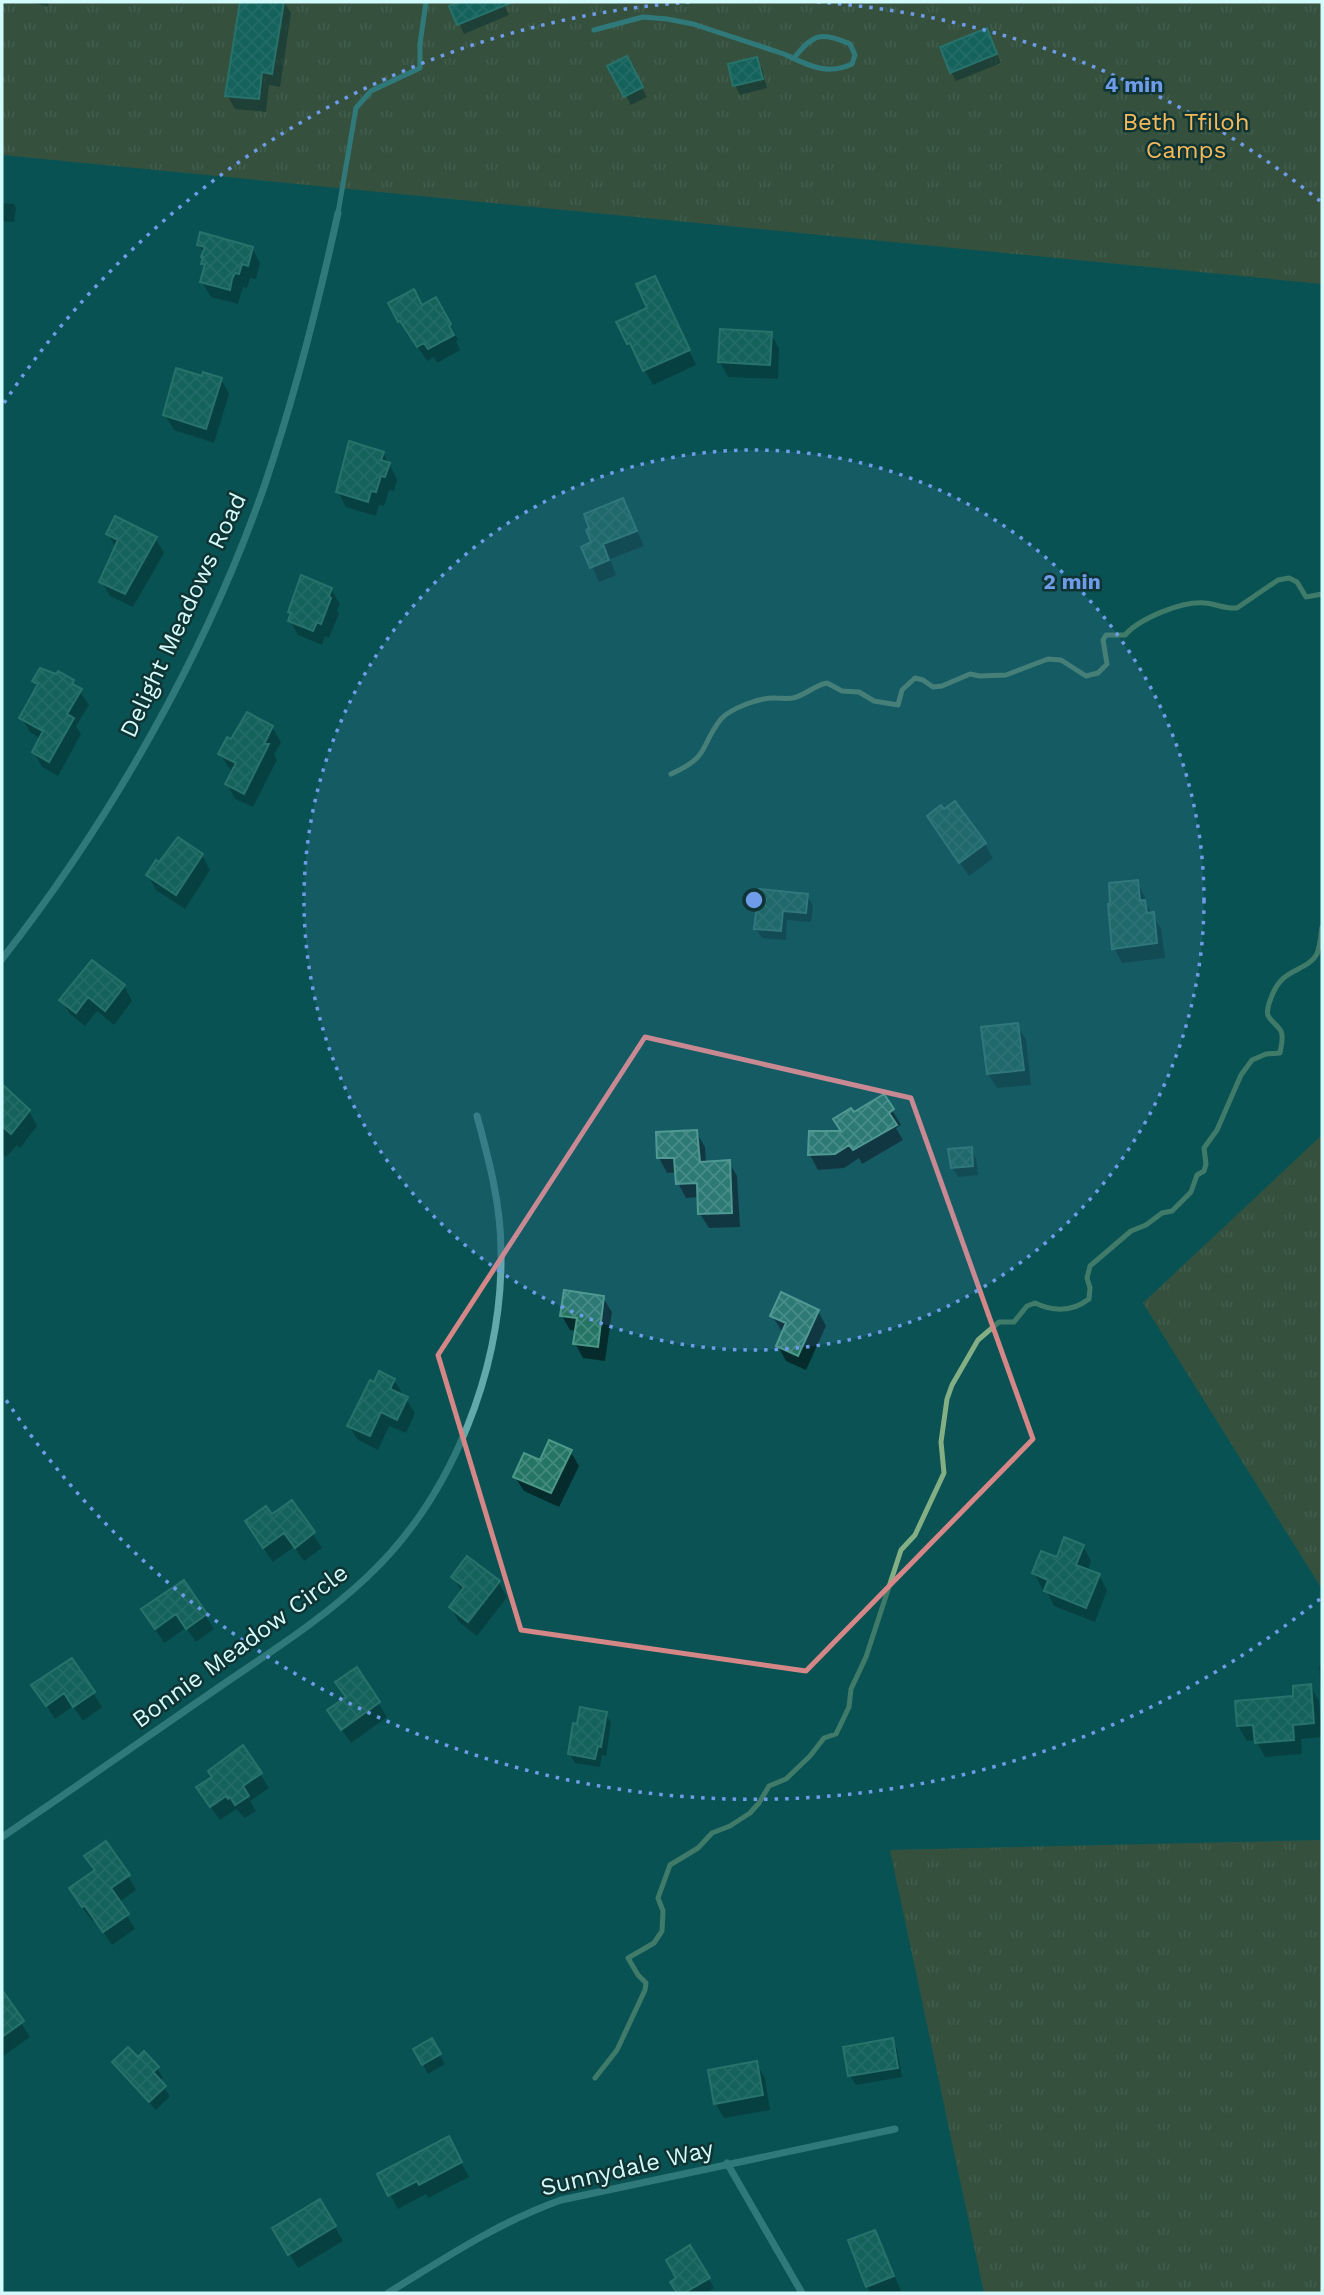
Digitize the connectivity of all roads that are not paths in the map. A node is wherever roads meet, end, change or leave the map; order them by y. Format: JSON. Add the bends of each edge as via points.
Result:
{"nodes":[{"id":1,"x":426,"y":2,"type":"edge"},
{"id":2,"x":594,"y":30,"type":"dead end"},
{"id":3,"x":794,"y":58,"type":"junction"},
{"id":4,"x":338,"y":213,"type":"joint"},
{"id":5,"x":2,"y":959,"type":"edge"},
{"id":6,"x":477,"y":1116,"type":"dead end"},
{"id":7,"x":2,"y":1837,"type":"edge"},
{"id":8,"x":895,"y":2129,"type":"dead end"},
{"id":9,"x":727,"y":2164,"type":"junction"},
{"id":10,"x":388,"y":2293,"type":"edge"},
{"id":11,"x":802,"y":2293,"type":"edge"}],
"edges":[{"from":1,"to":4,"type":"lane","via":[[419,68],[371,91],[356,108]]},
{"from":2,"to":3,"type":"lane","via":[[643,17],[667,19]]},
{"from":3,"to":3,"type":"lane","via":[[816,69],[831,70],[852,64],[855,55],[850,44],[825,35],[813,38]]},
{"from":4,"to":5,"type":"street","name":"Delight Meadows Road","via":[[299,373],[265,484],[232,567],[139,757],[68,868]]},
{"from":6,"to":7,"type":"street","name":"Bonnie Meadow Circle","via":[[492,1169],[499,1222],[496,1319],[478,1399],[433,1494],[370,1575],[316,1619]]},
{"from":8,"to":9,"type":"street","name":"Sunnydale Way"},
{"from":9,"to":10,"type":"street","name":"Sunnydale Way","via":[[561,2200],[523,2214]]},
{"from":9,"to":11,"type":"street"}]}
